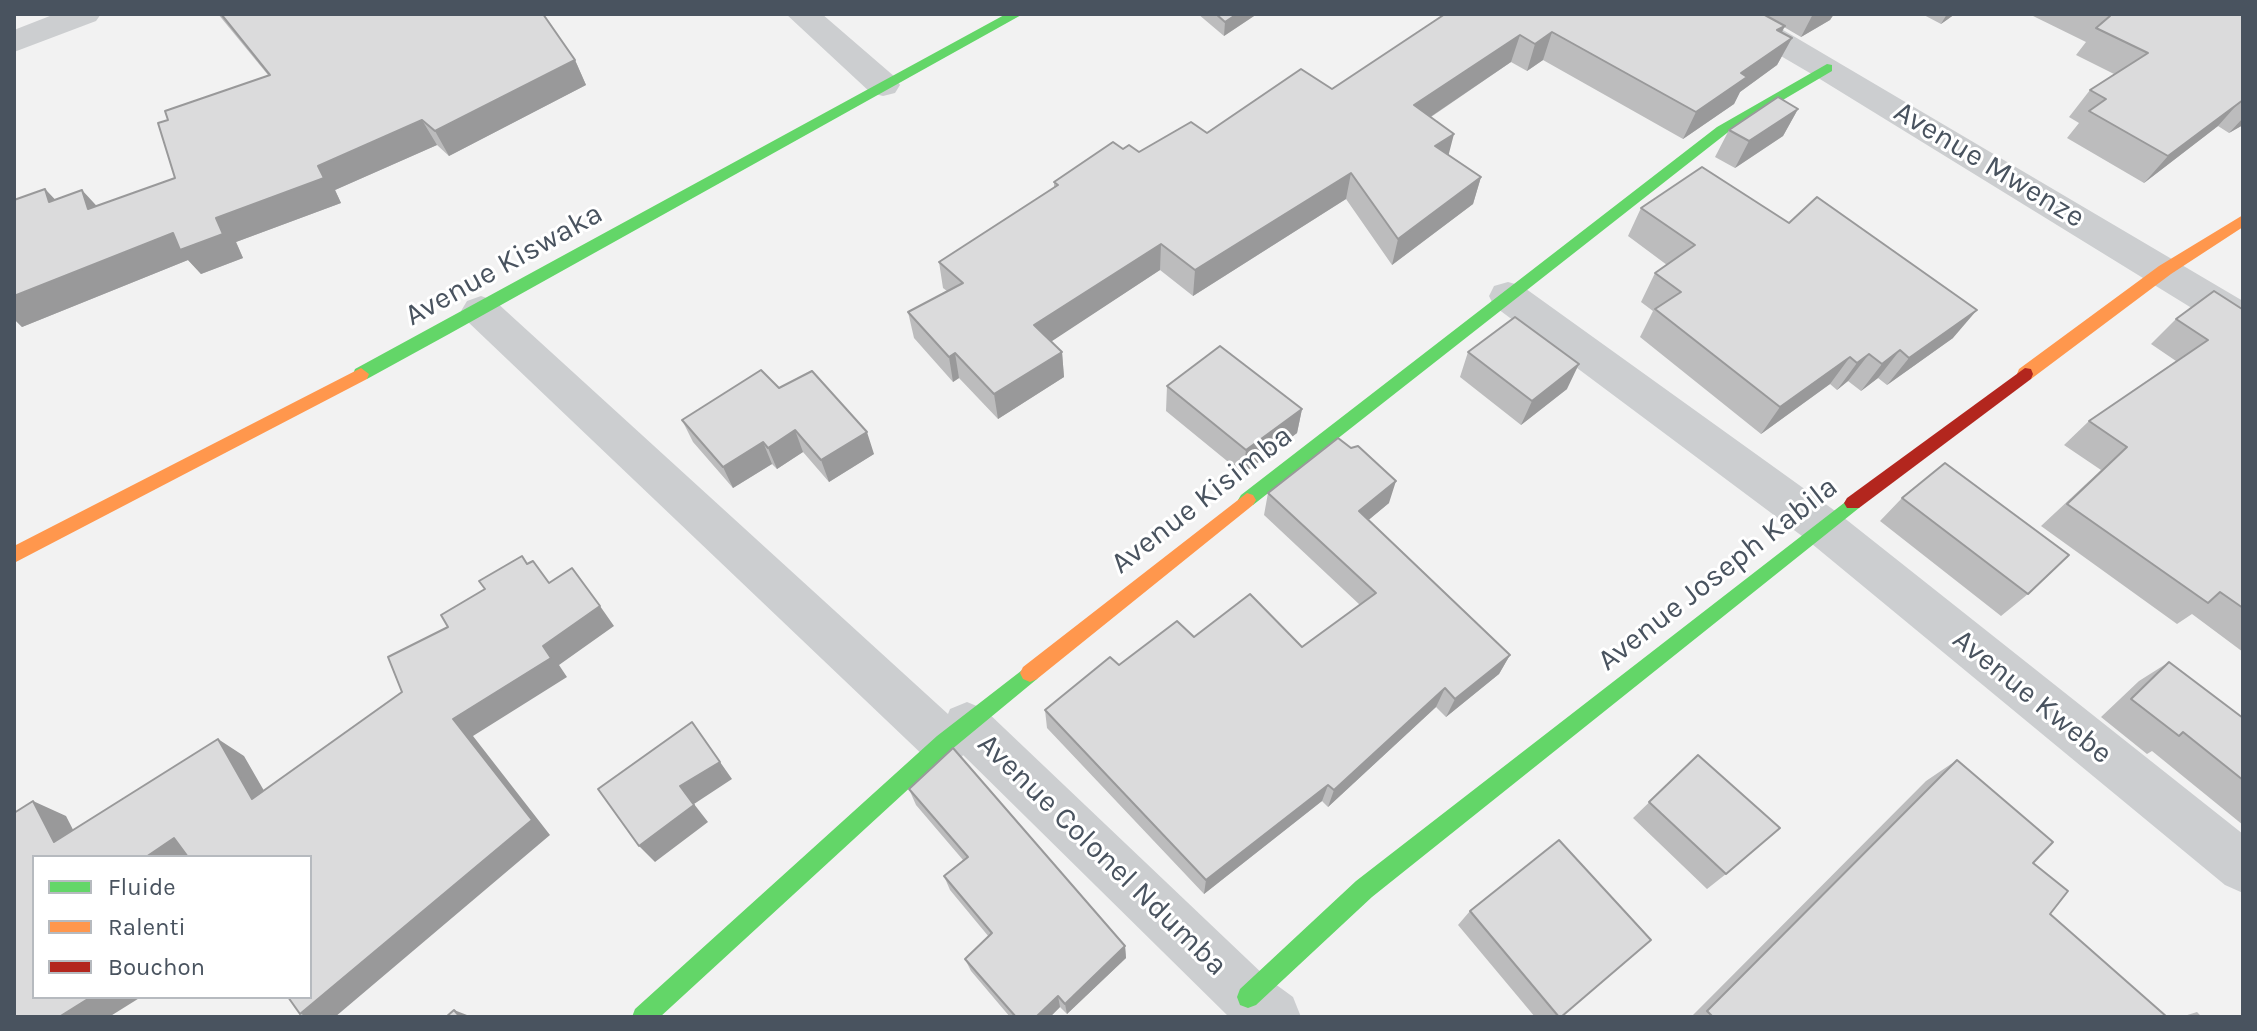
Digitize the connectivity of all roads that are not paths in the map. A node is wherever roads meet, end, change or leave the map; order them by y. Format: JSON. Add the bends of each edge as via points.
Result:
{"nodes":[{"id":1,"x":85,"y":14,"type":"edge"},
{"id":2,"x":802,"y":14,"type":"edge"},
{"id":3,"x":1016,"y":14,"type":"edge"},
{"id":4,"x":1732,"y":14,"type":"edge"},
{"id":5,"x":14,"y":42,"type":"edge"},
{"id":6,"x":1827,"y":68,"type":"junction"},
{"id":7,"x":883,"y":85,"type":"junction"},
{"id":8,"x":2243,"y":220,"type":"edge"},
{"id":9,"x":2165,"y":270,"type":"junction"},
{"id":10,"x":1508,"y":296,"type":"junction"},
{"id":11,"x":481,"y":311,"type":"junction"},
{"id":12,"x":2243,"y":320,"type":"edge"},
{"id":13,"x":1822,"y":526,"type":"junction"},
{"id":14,"x":14,"y":555,"type":"edge"},
{"id":15,"x":956,"y":734,"type":"junction"},
{"id":16,"x":2243,"y":867,"type":"edge"},
{"id":17,"x":1260,"y":1007,"type":"edge"},
{"id":18,"x":643,"y":1017,"type":"edge"}],
"edges":[{"from":1,"to":5,"type":"street"},
{"from":2,"to":7,"type":"street"},
{"from":3,"to":7,"type":"street","name":"Avenue Kiswaka"},
{"from":4,"to":6,"type":"street","name":"Avenue Mwenze"},
{"from":6,"to":9,"type":"street","name":"Avenue Mwenze"},
{"from":6,"to":10,"type":"street","name":"Avenue Kisimba","via":[[1722,130]]},
{"from":7,"to":11,"type":"street","name":"Avenue Kiswaka"},
{"from":8,"to":9,"type":"street","name":"Avenue Joseph Kabila"},
{"from":9,"to":12,"type":"street","name":"Avenue Mwenze"},
{"from":9,"to":13,"type":"street","name":"Avenue Joseph Kabila"},
{"from":10,"to":13,"type":"street","name":"Avenue Kwebe"},
{"from":10,"to":15,"type":"street","name":"Avenue Kisimba"},
{"from":11,"to":14,"type":"street","name":"Avenue Kiswaka"},
{"from":11,"to":15,"type":"street","name":"Avenue Colonel Ndumba"},
{"from":13,"to":16,"type":"street","name":"Avenue Kwebe"},
{"from":13,"to":17,"type":"street","name":"Avenue Joseph Kabila","via":[[1364,889]]},
{"from":15,"to":17,"type":"street","name":"Avenue Colonel Ndumba"},
{"from":15,"to":18,"type":"street","name":"Avenue Kisimba"}]}
